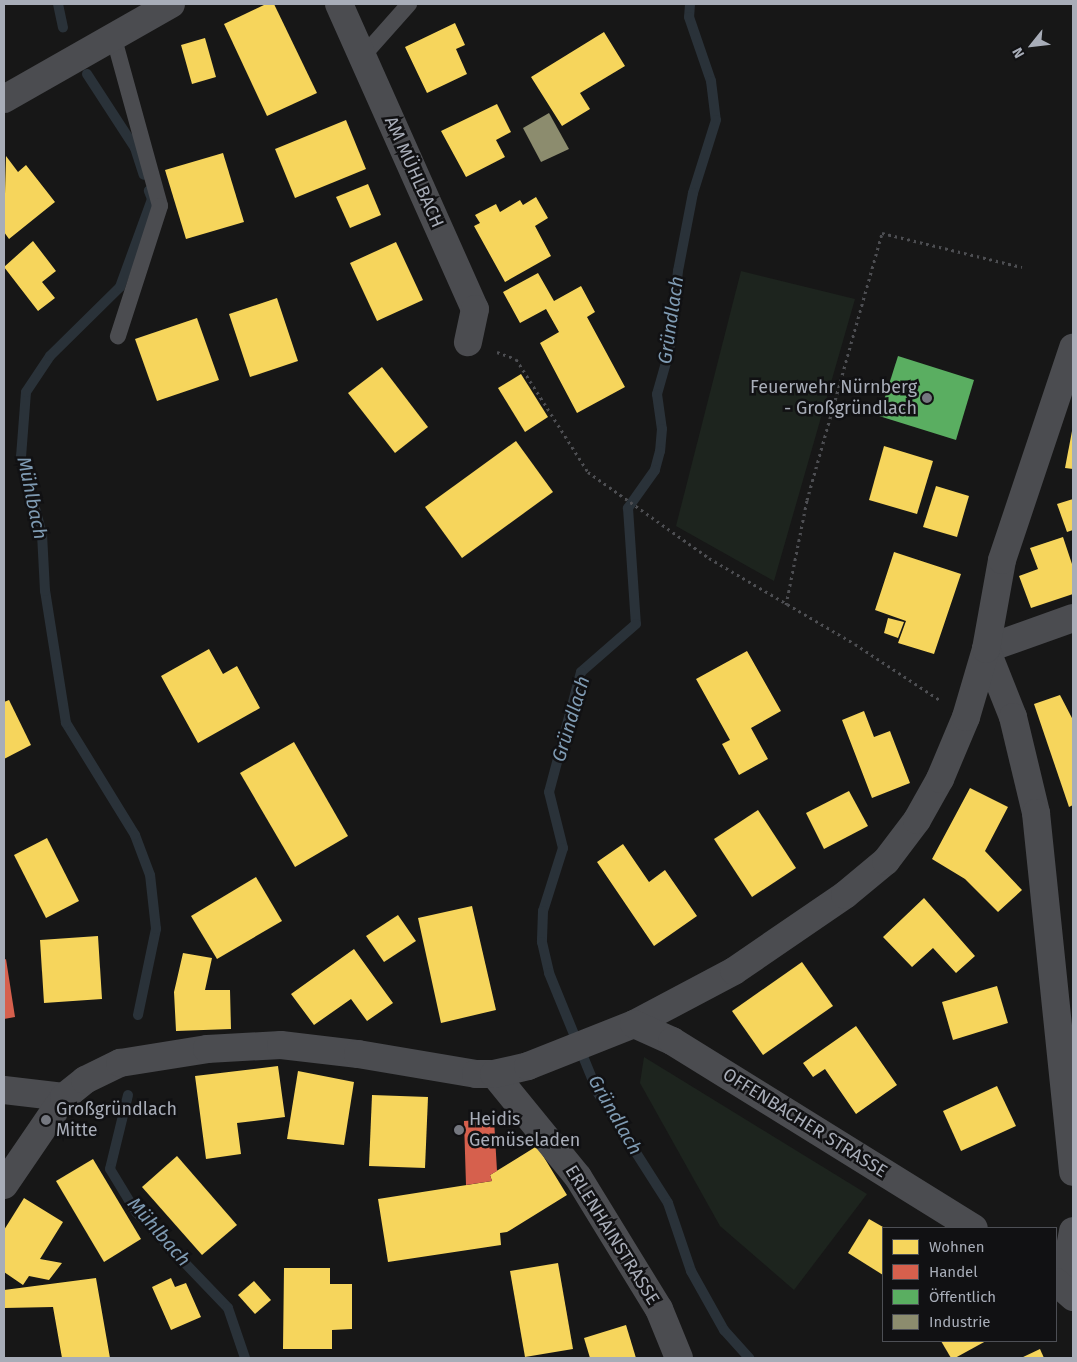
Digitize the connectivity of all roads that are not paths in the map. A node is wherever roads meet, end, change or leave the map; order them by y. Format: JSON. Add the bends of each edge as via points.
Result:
{"nodes":[{"id":1,"x":171,"y":4,"type":"edge"},
{"id":2,"x":338,"y":4,"type":"edge"},
{"id":3,"x":409,"y":4,"type":"edge"},
{"id":4,"x":113,"y":36,"type":"junction"},
{"id":5,"x":362,"y":57,"type":"junction"},
{"id":6,"x":4,"y":99,"type":"edge"},
{"id":7,"x":118,"y":336,"type":"dead end"},
{"id":8,"x":468,"y":342,"type":"road end"},
{"id":9,"x":1073,"y":348,"type":"edge"},
{"id":10,"x":1073,"y":618,"type":"edge"},
{"id":11,"x":986,"y":649,"type":"junction"},
{"id":12,"x":966,"y":717,"type":"junction"},
{"id":13,"x":1013,"y":717,"type":"junction"},
{"id":14,"x":624,"y":1028,"type":"junction"},
{"id":15,"x":494,"y":1074,"type":"junction"},
{"id":16,"x":4,"y":1090,"type":"edge"},
{"id":17,"x":64,"y":1097,"type":"junction"},
{"id":18,"x":1073,"y":1172,"type":"edge"},
{"id":19,"x":4,"y":1185,"type":"edge"},
{"id":20,"x":972,"y":1227,"type":"edge"},
{"id":21,"x":1073,"y":1231,"type":"edge"},
{"id":22,"x":1064,"y":1288,"type":"edge"},
{"id":23,"x":679,"y":1358,"type":"edge"}],
"edges":[{"from":1,"to":4,"type":"street"},
{"from":2,"to":5,"type":"street","name":"AM MÜHLBACH"},
{"from":3,"to":5,"type":"lane"},
{"from":4,"to":6,"type":"street"},
{"from":4,"to":7,"type":"lane","via":[[160,206]]},
{"from":5,"to":8,"type":"street","name":"AM MÜHLBACH","via":[[475,309]]},
{"from":9,"to":11,"type":"street","via":[[1002,560]]},
{"from":10,"to":11,"type":"street"},
{"from":11,"to":12,"type":"street"},
{"from":11,"to":13,"type":"street"},
{"from":12,"to":13,"type":"street","via":[[988,710]]},
{"from":12,"to":14,"type":"street","via":[[940,779],[917,820],[886,861],[845,895],[734,971]]},
{"from":13,"to":18,"type":"street","via":[[1038,822]]},
{"from":14,"to":15,"type":"street","via":[[528,1066]]},
{"from":14,"to":20,"type":"street","name":"OFFENBACHER STRASSE","via":[[672,1041]]},
{"from":15,"to":17,"type":"street","via":[[307,1048],[256,1046],[207,1049],[120,1063],[85,1080]]},
{"from":15,"to":23,"type":"street","name":"ERLENHAINSTRASSE","via":[[578,1176],[659,1309]]},
{"from":16,"to":17,"type":"street"},
{"from":17,"to":19,"type":"street"},
{"from":21,"to":22,"type":"street"}]}
